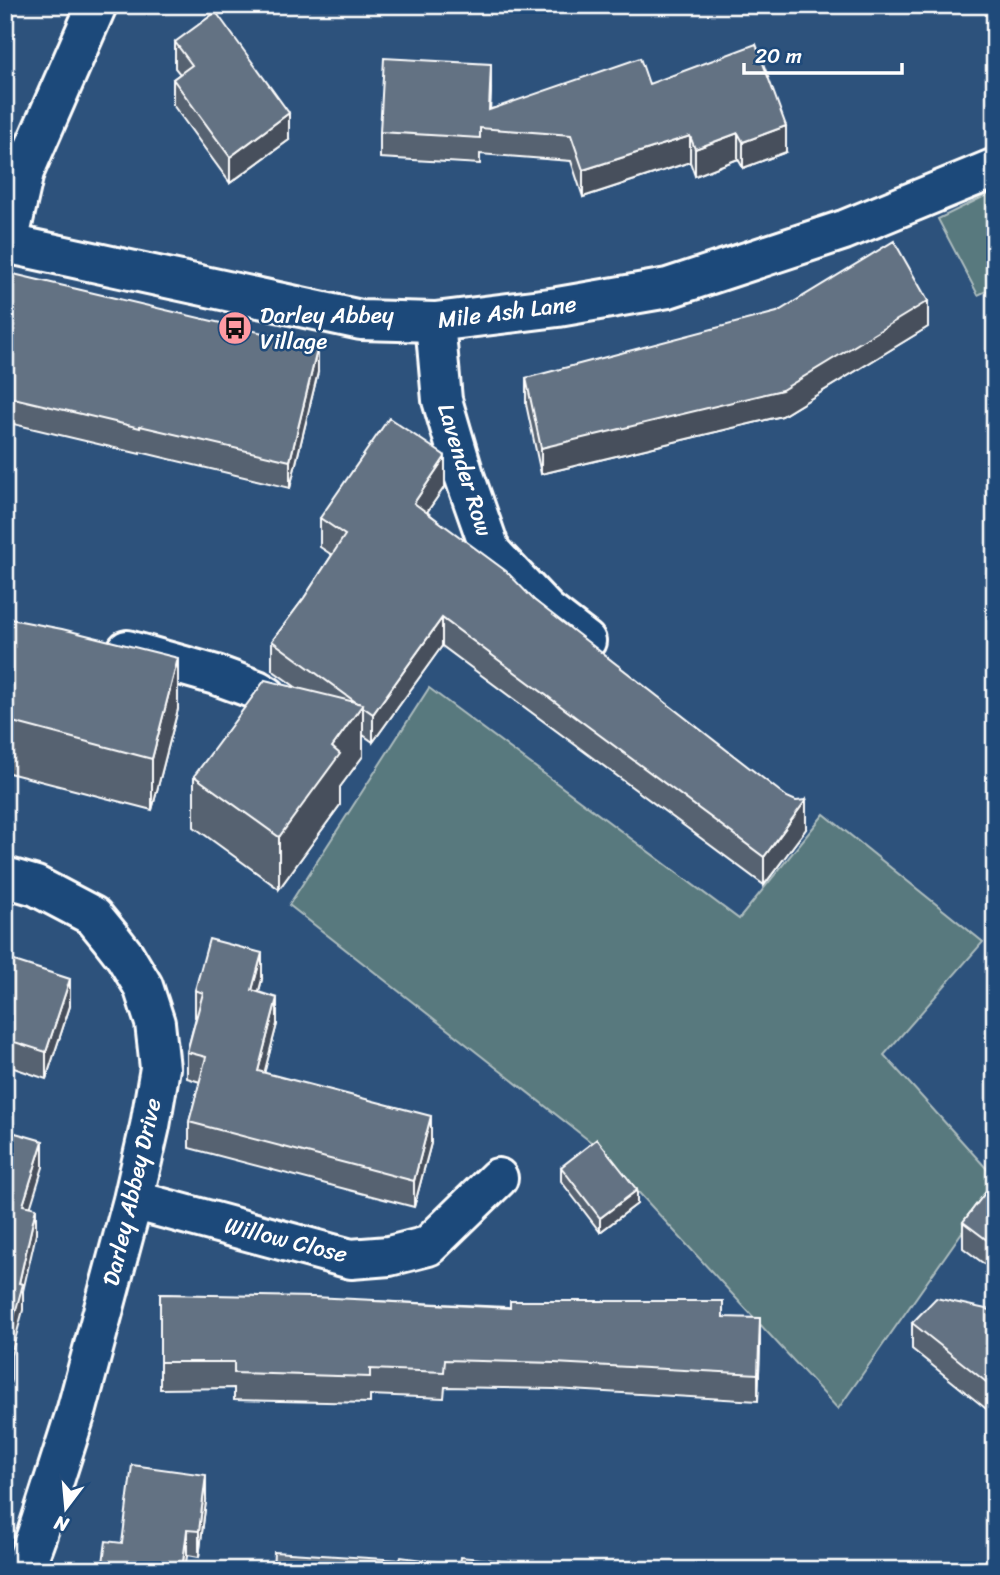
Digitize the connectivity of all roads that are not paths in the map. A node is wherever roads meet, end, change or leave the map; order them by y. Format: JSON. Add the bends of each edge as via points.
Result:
{"nodes":[{"id":1,"x":97,"y":5,"type":"edge"},
{"id":2,"x":995,"y":167,"type":"edge"},
{"id":3,"x":6,"y":243,"type":"edge"},
{"id":4,"x":435,"y":322,"type":"junction"},
{"id":5,"x":97,"y":644,"type":"edge"},
{"id":6,"x":613,"y":663,"type":"edge"},
{"id":7,"x":267,"y":696,"type":"edge"},
{"id":8,"x":5,"y":877,"type":"edge"},
{"id":9,"x":498,"y":1178,"type":"dead end"},
{"id":10,"x":133,"y":1200,"type":"junction"},
{"id":11,"x":24,"y":1570,"type":"edge"}],
"edges":[{"from":1,"to":3,"type":"street","via":[[24,172]]},
{"from":2,"to":4,"type":"street","name":"Mile Ash Lane","via":[[844,230],[668,288]]},
{"from":3,"to":4,"type":"street","name":"Mile Ash Lane","via":[[361,320]]},
{"from":4,"to":6,"type":"street","name":"Lavender Row","via":[[442,400],[491,552],[547,611]]},
{"from":5,"to":7,"type":"street","via":[[203,671]]},
{"from":8,"to":10,"type":"street","name":"Darley Abbey Drive","via":[[36,886],[93,916],[142,986],[155,1023],[160,1068]]},
{"from":9,"to":10,"type":"street","name":"Willow Close","via":[[428,1246],[390,1256],[351,1259]]},
{"from":10,"to":11,"type":"street","name":"Darley Abbey Drive","via":[[77,1409]]}]}
